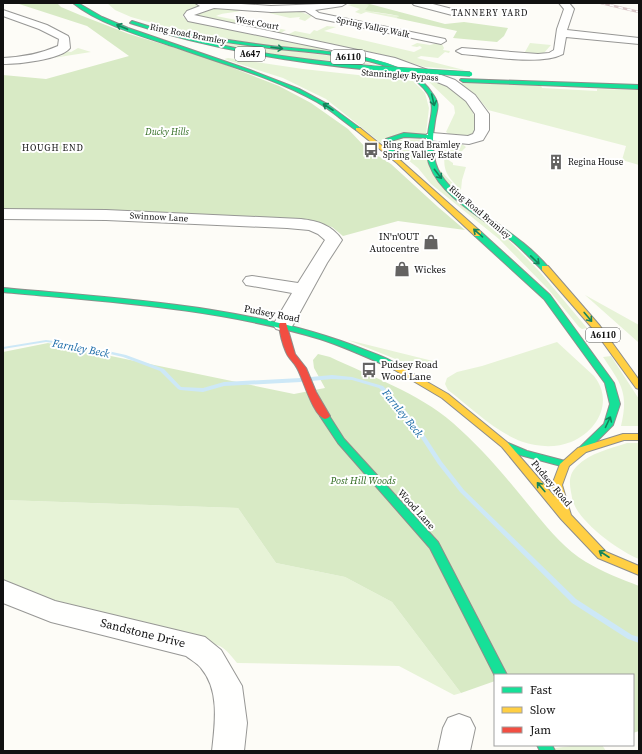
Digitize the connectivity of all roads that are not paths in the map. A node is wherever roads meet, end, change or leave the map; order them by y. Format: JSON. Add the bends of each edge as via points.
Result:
{"nodes":[{"id":1,"x":75,"y":3,"type":"edge"},
{"id":2,"x":92,"y":3,"type":"edge"},
{"id":3,"x":200,"y":3,"type":"edge"},
{"id":4,"x":342,"y":3,"type":"edge"},
{"id":5,"x":417,"y":3,"type":"edge"},
{"id":6,"x":564,"y":3,"type":"edge"},
{"id":7,"x":212,"y":5,"type":"junction"},
{"id":8,"x":306,"y":9,"type":"junction"},
{"id":9,"x":452,"y":12,"type":"dead end"},
{"id":10,"x":3,"y":13,"type":"edge"},
{"id":11,"x":222,"y":17,"type":"dead end"},
{"id":12,"x":132,"y":22,"type":"junction"},
{"id":13,"x":291,"y":29,"type":"junction"},
{"id":14,"x":303,"y":30,"type":"dead end"},
{"id":15,"x":562,"y":33,"type":"junction"},
{"id":16,"x":277,"y":37,"type":"junction"},
{"id":17,"x":158,"y":40,"type":"junction"},
{"id":18,"x":441,"y":41,"type":"dead end"},
{"id":19,"x":639,"y":41,"type":"edge"},
{"id":20,"x":462,"y":51,"type":"dead end"},
{"id":21,"x":3,"y":62,"type":"edge"},
{"id":22,"x":369,"y":71,"type":"junction"},
{"id":23,"x":466,"y":77,"type":"junction"},
{"id":24,"x":639,"y":82,"type":"edge"},
{"id":25,"x":639,"y":87,"type":"edge"},
{"id":26,"x":432,"y":137,"type":"junction"},
{"id":27,"x":399,"y":162,"type":"junction"},
{"id":28,"x":3,"y":214,"type":"edge"},
{"id":29,"x":252,"y":281,"type":"dead end"},
{"id":30,"x":302,"y":289,"type":"junction"},
{"id":31,"x":3,"y":290,"type":"edge"},
{"id":32,"x":283,"y":325,"type":"junction"},
{"id":33,"x":340,"y":342,"type":"junction"},
{"id":34,"x":319,"y":345,"type":"dead end"},
{"id":35,"x":302,"y":355,"type":"dead end"},
{"id":36,"x":302,"y":368,"type":"junction"},
{"id":37,"x":639,"y":386,"type":"edge"},
{"id":38,"x":639,"y":437,"type":"edge"},
{"id":39,"x":505,"y":445,"type":"junction"},
{"id":40,"x":582,"y":450,"type":"junction"},
{"id":41,"x":565,"y":464,"type":"junction"},
{"id":42,"x":566,"y":517,"type":"junction"},
{"id":43,"x":639,"y":571,"type":"edge"},
{"id":44,"x":3,"y":591,"type":"edge"},
{"id":45,"x":500,"y":674,"type":"edge"},
{"id":46,"x":228,"y":751,"type":"edge"}],
"edges":[{"from":17,"to":1,"type":"main road","name":"Stanningley Bypass","number":"A647","one_way":true,"via":[[97,17]]},
{"from":2,"to":12,"type":"main road","name":"Stanningley Bypass","number":"A647"},
{"from":3,"to":7,"type":"street"},
{"from":4,"to":8,"type":"street"},
{"from":5,"to":9,"type":"street"},
{"from":6,"to":15,"type":"street","via":[[569,9]]},
{"from":7,"to":8,"type":"street","via":[[252,9]]},
{"from":7,"to":16,"type":"street","via":[[189,15],[192,19]]},
{"from":8,"to":18,"type":"street","name":"Spring Valley Walk","via":[[316,15]]},
{"from":10,"to":21,"type":"street","via":[[43,27],[64,38],[64,48],[48,56],[34,60]]},
{"from":11,"to":13,"type":"street","name":"West Court"},
{"from":12,"to":22,"type":"main road","name":"Stanningley Bypass","number":"A647","via":[[185,39],[248,53]]},
{"from":12,"to":26,"type":"main road","name":"Ring Road Bramley","number":"A6110","one_way":true,"via":[[210,40],[373,61],[401,71],[420,82],[432,94],[436,110],[432,121]]},
{"from":13,"to":14,"type":"street","name":"West Court"},
{"from":13,"to":16,"type":"street","name":"West Court"},
{"from":15,"to":19,"type":"street"},
{"from":15,"to":20,"type":"street","via":[[559,52],[550,56],[523,57]]},
{"from":16,"to":26,"type":"street","via":[[391,60],[451,83],[471,98],[482,114],[482,130],[478,137],[469,140]]},
{"from":17,"to":22,"type":"main road","name":"Stanningley Bypass","number":"A647","via":[[279,63]]},
{"from":27,"to":17,"type":"main road","name":"Ring Road Bramley","number":"A6110","one_way":true,"via":[[332,109],[314,98],[254,72]]},
{"from":22,"to":23,"type":"main road","name":"Stanningley Bypass","number":"A647"},
{"from":23,"to":24,"type":"main road","name":"Stanningley Bypass","number":"A647"},
{"from":23,"to":25,"type":"main road","name":"Stanningley Bypass","number":"A647"},
{"from":26,"to":27,"type":"main road","number":"A6110","via":[[402,136],[388,140],[387,145]]},
{"from":26,"to":37,"type":"main road","name":"Ring Road Bramley","number":"A6110","one_way":true,"via":[[433,168],[444,182],[515,241],[563,286],[612,346]]},
{"from":40,"to":27,"type":"main road","name":"Ring Road Bramley","number":"A6110","one_way":true,"via":[[608,425],[614,404],[609,383],[547,297]]},
{"from":28,"to":30,"type":"street","name":"Swinnow Lane","via":[[114,215],[315,226],[326,230],[334,240]]},
{"from":29,"to":30,"type":"street"},
{"from":30,"to":32,"type":"street"},
{"from":31,"to":32,"type":"main road","name":"Pudsey Road","via":[[150,304]]},
{"from":32,"to":33,"type":"main road","name":"Pudsey Road"},
{"from":32,"to":36,"type":"main road","name":"Wood Lane","via":[[292,354]]},
{"from":33,"to":34,"type":"main road"},
{"from":33,"to":39,"type":"main road","name":"Pudsey Road","via":[[395,366],[423,382],[445,396]]},
{"from":35,"to":36,"type":"main road"},
{"from":36,"to":45,"type":"main road","name":"Wood Lane","via":[[311,392],[342,441],[434,544]]},
{"from":38,"to":40,"type":"main road","number":"A6110","via":[[624,437]]},
{"from":39,"to":41,"type":"main road","name":"Pudsey Road"},
{"from":42,"to":39,"type":"main road","name":"Pudsey Road","one_way":true},
{"from":40,"to":41,"type":"main road","number":"A6110"},
{"from":41,"to":42,"type":"main road","via":[[557,486]]},
{"from":43,"to":42,"type":"main road","name":"Pudsey Road","one_way":true,"via":[[602,555]]},
{"from":44,"to":46,"type":"street","name":"Sandstone Drive","via":[[51,611],[195,646],[211,659],[227,686],[231,723]]}]}
